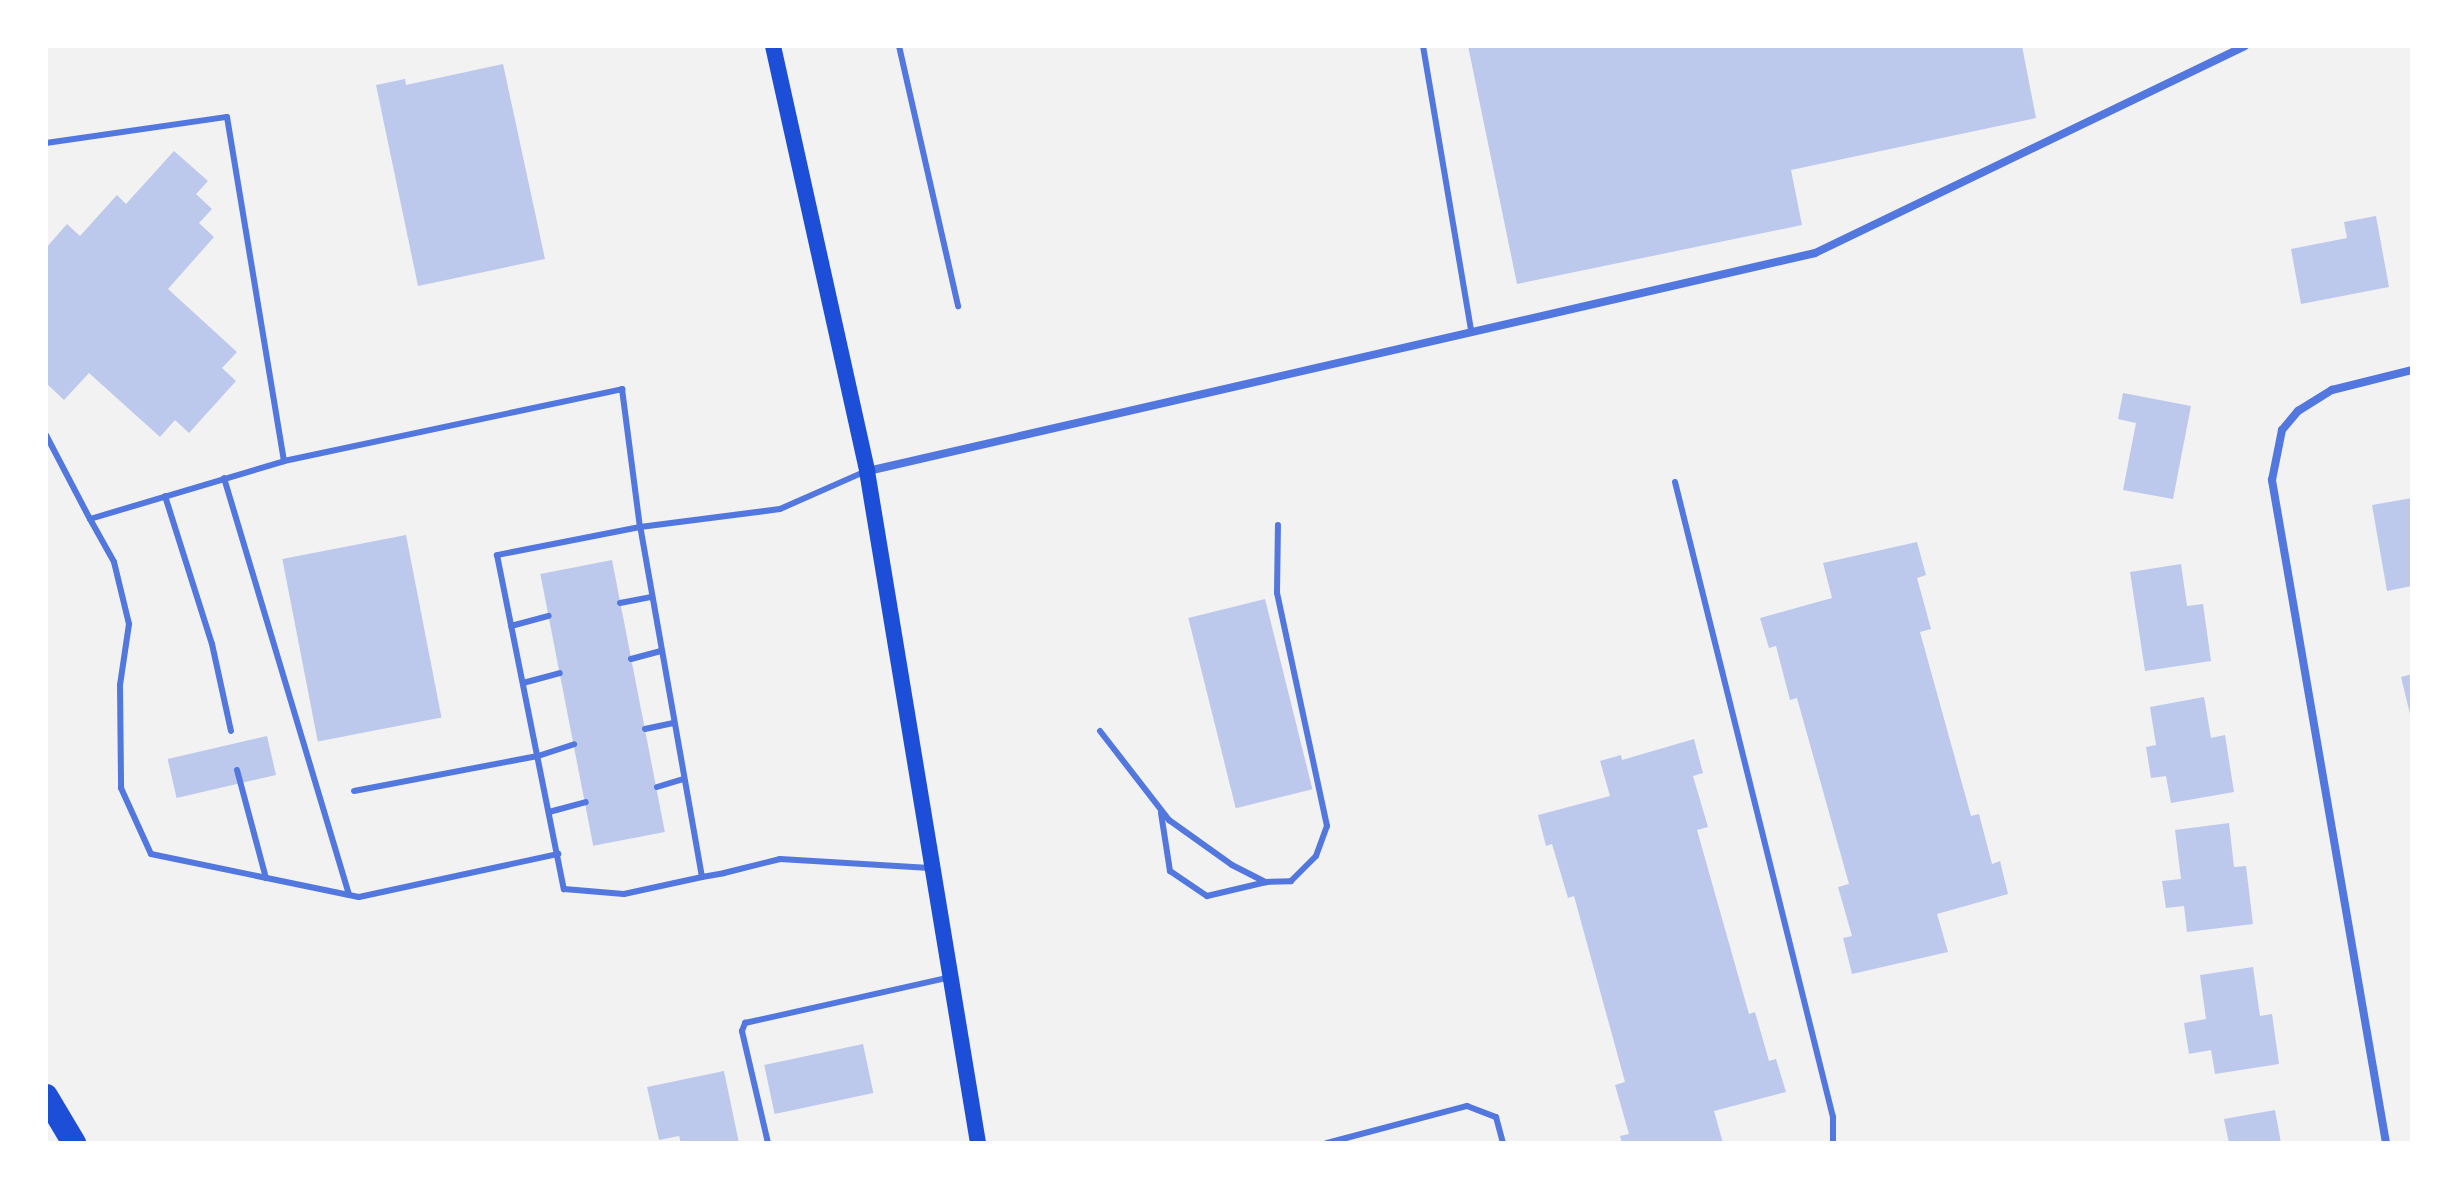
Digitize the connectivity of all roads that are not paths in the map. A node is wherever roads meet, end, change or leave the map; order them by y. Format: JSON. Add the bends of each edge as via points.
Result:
{"nodes":[{"id":1,"x":773,"y":46,"type":"edge"},
{"id":2,"x":899,"y":46,"type":"edge"},
{"id":3,"x":1423,"y":46,"type":"edge"},
{"id":4,"x":2245,"y":46,"type":"edge"},
{"id":5,"x":46,"y":143,"type":"edge"},
{"id":6,"x":958,"y":306,"type":"dead end"},
{"id":7,"x":1471,"y":329,"type":"junction"},
{"id":8,"x":2412,"y":370,"type":"edge"},
{"id":9,"x":46,"y":435,"type":"edge"},
{"id":10,"x":284,"y":461,"type":"junction"},
{"id":11,"x":867,"y":471,"type":"junction"},
{"id":12,"x":224,"y":478,"type":"junction"},
{"id":13,"x":1675,"y":482,"type":"dead end"},
{"id":14,"x":165,"y":496,"type":"junction"},
{"id":15,"x":90,"y":519,"type":"junction"},
{"id":16,"x":1278,"y":525,"type":"dead end"},
{"id":17,"x":640,"y":527,"type":"junction"},
{"id":18,"x":650,"y":597,"type":"junction"},
{"id":19,"x":620,"y":603,"type":"dead end"},
{"id":20,"x":549,"y":616,"type":"dead end"},
{"id":21,"x":511,"y":626,"type":"junction"},
{"id":22,"x":660,"y":651,"type":"junction"},
{"id":23,"x":631,"y":659,"type":"dead end"},
{"id":24,"x":560,"y":673,"type":"dead end"},
{"id":25,"x":523,"y":683,"type":"junction"},
{"id":26,"x":673,"y":723,"type":"junction"},
{"id":27,"x":645,"y":729,"type":"dead end"},
{"id":28,"x":231,"y":731,"type":"dead end"},
{"id":29,"x":1100,"y":731,"type":"dead end"},
{"id":30,"x":574,"y":744,"type":"dead end"},
{"id":31,"x":538,"y":756,"type":"junction"},
{"id":32,"x":237,"y":770,"type":"dead end"},
{"id":33,"x":684,"y":779,"type":"junction"},
{"id":34,"x":657,"y":787,"type":"dead end"},
{"id":35,"x":354,"y":791,"type":"dead end"},
{"id":36,"x":586,"y":802,"type":"dead end"},
{"id":37,"x":1161,"y":810,"type":"junction"},
{"id":38,"x":549,"y":812,"type":"junction"},
{"id":39,"x":558,"y":854,"type":"junction"},
{"id":40,"x":933,"y":868,"type":"junction"},
{"id":41,"x":702,"y":877,"type":"junction"},
{"id":42,"x":266,"y":878,"type":"junction"},
{"id":43,"x":1266,"y":882,"type":"junction"},
{"id":44,"x":349,"y":895,"type":"junction"},
{"id":45,"x":951,"y":977,"type":"junction"},
{"id":46,"x":46,"y":1096,"type":"edge"},
{"id":47,"x":74,"y":1143,"type":"edge"},
{"id":48,"x":768,"y":1143,"type":"edge"},
{"id":49,"x":978,"y":1143,"type":"edge"},
{"id":50,"x":1327,"y":1143,"type":"edge"},
{"id":51,"x":1503,"y":1143,"type":"edge"},
{"id":52,"x":1833,"y":1143,"type":"edge"},
{"id":53,"x":2386,"y":1143,"type":"edge"}],
"edges":[{"from":1,"to":11,"type":"main road"},
{"from":2,"to":6,"type":"lane"},
{"from":3,"to":7,"type":"lane"},
{"from":4,"to":7,"type":"street","via":[[1815,253]]},
{"from":5,"to":10,"type":"lane","via":[[227,117]]},
{"from":7,"to":11,"type":"street"},
{"from":8,"to":53,"type":"street","via":[[2332,390],[2298,411],[2282,430],[2272,480]]},
{"from":9,"to":15,"type":"lane"},
{"from":10,"to":12,"type":"lane"},
{"from":10,"to":17,"type":"lane","via":[[622,389]]},
{"from":11,"to":17,"type":"lane","via":[[780,509]]},
{"from":11,"to":40,"type":"main road"},
{"from":12,"to":14,"type":"lane"},
{"from":12,"to":44,"type":"lane"},
{"from":13,"to":52,"type":"lane","via":[[1833,1117]]},
{"from":14,"to":15,"type":"lane"},
{"from":14,"to":28,"type":"lane","via":[[212,644]]},
{"from":15,"to":42,"type":"lane","via":[[114,562],[129,624],[120,685],[121,788],[151,854]]},
{"from":16,"to":43,"type":"lane","via":[[1277,593],[1327,826],[1316,856],[1291,881]]},
{"from":17,"to":18,"type":"lane"},
{"from":17,"to":21,"type":"lane","via":[[497,555]]},
{"from":18,"to":19,"type":"lane"},
{"from":18,"to":22,"type":"lane"},
{"from":20,"to":21,"type":"lane"},
{"from":21,"to":25,"type":"lane"},
{"from":22,"to":23,"type":"lane"},
{"from":22,"to":26,"type":"lane"},
{"from":24,"to":25,"type":"lane"},
{"from":25,"to":31,"type":"lane"},
{"from":26,"to":27,"type":"lane"},
{"from":26,"to":33,"type":"lane"},
{"from":29,"to":37,"type":"lane"},
{"from":30,"to":31,"type":"lane"},
{"from":31,"to":35,"type":"lane"},
{"from":31,"to":38,"type":"lane"},
{"from":32,"to":42,"type":"lane"},
{"from":33,"to":34,"type":"lane"},
{"from":33,"to":41,"type":"lane"},
{"from":36,"to":38,"type":"lane"},
{"from":37,"to":43,"type":"lane","via":[[1232,865]]},
{"from":37,"to":43,"type":"lane","via":[[1170,871],[1207,896]]},
{"from":38,"to":39,"type":"lane"},
{"from":39,"to":41,"type":"lane","via":[[564,889],[624,894]]},
{"from":39,"to":44,"type":"lane"},
{"from":40,"to":41,"type":"lane","via":[[780,859]]},
{"from":40,"to":45,"type":"main road"},
{"from":42,"to":44,"type":"lane"},
{"from":45,"to":48,"type":"lane","via":[[745,1023],[742,1031]]},
{"from":45,"to":49,"type":"main road"},
{"from":46,"to":47,"type":"highway"},
{"from":50,"to":51,"type":"lane","via":[[1467,1106],[1496,1117]]}]}
